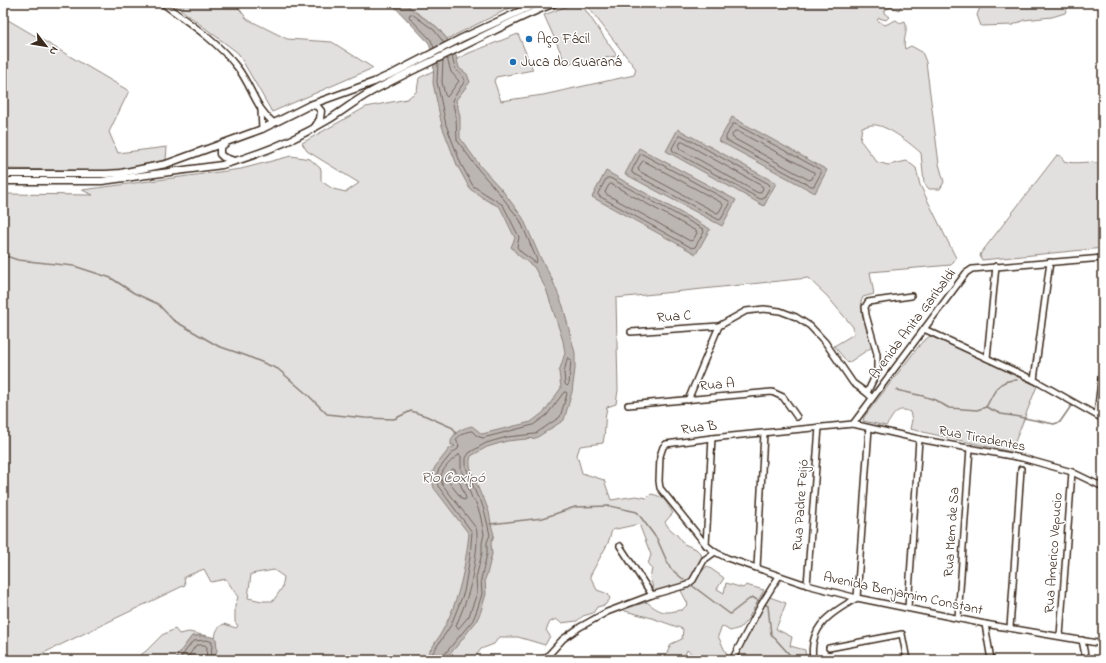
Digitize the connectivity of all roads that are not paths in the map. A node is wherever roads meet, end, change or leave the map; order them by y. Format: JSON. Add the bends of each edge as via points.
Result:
{"nodes":[{"id":1,"x":162,"y":3,"type":"edge"},
{"id":2,"x":538,"y":3,"type":"edge"},
{"id":3,"x":555,"y":3,"type":"edge"},
{"id":4,"x":310,"y":105,"type":"junction"},
{"id":5,"x":261,"y":109,"type":"junction"},
{"id":6,"x":274,"y":123,"type":"junction"},
{"id":7,"x":262,"y":128,"type":"junction"},
{"id":8,"x":315,"y":128,"type":"junction"},
{"id":9,"x":230,"y":141,"type":"junction"},
{"id":10,"x":234,"y":161,"type":"junction"},
{"id":11,"x":3,"y":174,"type":"edge"},
{"id":12,"x":3,"y":181,"type":"edge"},
{"id":13,"x":1103,"y":258,"type":"edge"},
{"id":14,"x":1050,"y":262,"type":"junction"},
{"id":15,"x":996,"y":266,"type":"junction"},
{"id":16,"x":911,"y":296,"type":"dead end"},
{"id":17,"x":719,"y":326,"type":"junction"},
{"id":18,"x":924,"y":329,"type":"junction"},
{"id":19,"x":631,"y":332,"type":"dead end"},
{"id":20,"x":988,"y":358,"type":"junction"},
{"id":21,"x":1103,"y":364,"type":"edge"},
{"id":22,"x":1034,"y":380,"type":"junction"},
{"id":23,"x":867,"y":393,"type":"junction"},
{"id":24,"x":872,"y":398,"type":"junction"},
{"id":25,"x":688,"y":400,"type":"junction"},
{"id":26,"x":628,"y":405,"type":"dead end"},
{"id":27,"x":1097,"y":415,"type":"junction"},
{"id":28,"x":797,"y":417,"type":"dead end"},
{"id":29,"x":1103,"y":419,"type":"edge"},
{"id":30,"x":853,"y":424,"type":"junction"},
{"id":31,"x":819,"y":427,"type":"junction"},
{"id":32,"x":869,"y":428,"type":"junction"},
{"id":33,"x":764,"y":433,"type":"junction"},
{"id":34,"x":712,"y":438,"type":"junction"},
{"id":35,"x":919,"y":439,"type":"junction"},
{"id":36,"x":970,"y":448,"type":"junction"},
{"id":37,"x":1021,"y":469,"type":"dead end"},
{"id":38,"x":1072,"y":472,"type":"junction"},
{"id":39,"x":1103,"y":487,"type":"edge"},
{"id":40,"x":706,"y":545,"type":"junction"},
{"id":41,"x":620,"y":546,"type":"dead end"},
{"id":42,"x":715,"y":552,"type":"junction"},
{"id":43,"x":757,"y":568,"type":"junction"},
{"id":44,"x":779,"y":576,"type":"junction"},
{"id":45,"x":807,"y":585,"type":"junction"},
{"id":46,"x":652,"y":595,"type":"junction"},
{"id":47,"x":857,"y":598,"type":"junction"},
{"id":48,"x":908,"y":608,"type":"junction"},
{"id":49,"x":958,"y":618,"type":"junction"},
{"id":50,"x":985,"y":624,"type":"junction"},
{"id":51,"x":1010,"y":628,"type":"junction"},
{"id":52,"x":1060,"y":636,"type":"junction"},
{"id":53,"x":1082,"y":640,"type":"junction"},
{"id":54,"x":1103,"y":644,"type":"edge"},
{"id":55,"x":829,"y":648,"type":"dead end"},
{"id":56,"x":544,"y":660,"type":"edge"},
{"id":57,"x":732,"y":660,"type":"edge"},
{"id":58,"x":813,"y":660,"type":"edge"},
{"id":59,"x":907,"y":660,"type":"edge"},
{"id":60,"x":991,"y":660,"type":"edge"},
{"id":61,"x":1086,"y":660,"type":"edge"}],
"edges":[{"from":1,"to":5,"type":"street","via":[[230,58],[244,76]]},
{"from":2,"to":4,"type":"main road","via":[[374,82]]},
{"from":3,"to":8,"type":"main road","via":[[370,92]]},
{"from":4,"to":6,"type":"main road"},
{"from":4,"to":8,"type":"main road","via":[[317,106],[321,111]]},
{"from":5,"to":6,"type":"street"},
{"from":5,"to":7,"type":"street"},
{"from":6,"to":7,"type":"main road"},
{"from":7,"to":9,"type":"main road"},
{"from":8,"to":10,"type":"main road"},
{"from":9,"to":10,"type":"main road","via":[[220,147],[220,154]]},
{"from":9,"to":11,"type":"main road","via":[[166,164],[121,173]]},
{"from":10,"to":12,"type":"main road","via":[[222,165],[102,180]]},
{"from":13,"to":14,"type":"street","name":"Avenida Anita Garibaldi"},
{"from":14,"to":15,"type":"street","name":"Avenida Anita Garibaldi"},
{"from":14,"to":22,"type":"street"},
{"from":15,"to":18,"type":"street","name":"Avenida Anita Garibaldi","via":[[972,269],[966,273]]},
{"from":15,"to":20,"type":"street"},
{"from":16,"to":23,"type":"street","via":[[868,302],[865,307],[877,354],[877,372]]},
{"from":17,"to":19,"type":"street","name":"Rua C"},
{"from":17,"to":23,"type":"street","via":[[746,311],[764,309],[796,317],[810,326],[825,342],[854,383]]},
{"from":17,"to":25,"type":"street","name":"Rua B"},
{"from":18,"to":20,"type":"street"},
{"from":18,"to":24,"type":"street","name":"Avenida Anita Garibaldi"},
{"from":20,"to":22,"type":"street"},
{"from":21,"to":27,"type":"street"},
{"from":22,"to":27,"type":"street"},
{"from":23,"to":24,"type":"street"},
{"from":24,"to":30,"type":"street","name":"Avenida Anita Garibaldi"},
{"from":25,"to":26,"type":"street","name":"Rua A"},
{"from":25,"to":28,"type":"street","name":"Rua A","via":[[772,392],[783,397]]},
{"from":27,"to":29,"type":"street"},
{"from":30,"to":31,"type":"street","name":"Rua B"},
{"from":30,"to":32,"type":"street","name":"Rua Tiradentes"},
{"from":31,"to":33,"type":"street","name":"Rua B"},
{"from":31,"to":45,"type":"street","name":"Rua Padre Feijó"},
{"from":32,"to":35,"type":"street","name":"Rua Tiradentes"},
{"from":32,"to":47,"type":"street"},
{"from":33,"to":34,"type":"street","name":"Rua B"},
{"from":33,"to":43,"type":"street"},
{"from":34,"to":40,"type":"street"},
{"from":34,"to":40,"type":"street","name":"Rua B","via":[[666,444],[660,456],[659,481],[663,492]]},
{"from":35,"to":36,"type":"street","name":"Rua Tiradentes"},
{"from":35,"to":48,"type":"street"},
{"from":36,"to":38,"type":"street","name":"Rua Tiradentes","via":[[1022,458]]},
{"from":36,"to":49,"type":"street","name":"Rua Mem de Sa"},
{"from":37,"to":51,"type":"street"},
{"from":38,"to":39,"type":"street","name":"Rua Tiradentes"},
{"from":38,"to":52,"type":"street","name":"Rua Americo Vepucio"},
{"from":40,"to":42,"type":"street","name":"Avenida Benjamim Constant"},
{"from":41,"to":46,"type":"street"},
{"from":42,"to":43,"type":"street","name":"Avenida Benjamim Constant"},
{"from":42,"to":46,"type":"street","via":[[704,560],[693,580],[686,585]]},
{"from":43,"to":44,"type":"street","name":"Avenida Benjamim Constant"},
{"from":44,"to":45,"type":"street","name":"Avenida Benjamim Constant"},
{"from":44,"to":57,"type":"street"},
{"from":45,"to":47,"type":"street","name":"Avenida Benjamim Constant"},
{"from":46,"to":56,"type":"street","via":[[607,612],[580,627],[563,639]]},
{"from":47,"to":48,"type":"street","name":"Avenida Benjamim Constant"},
{"from":47,"to":58,"type":"street","via":[[835,610],[820,626],[812,650]]},
{"from":48,"to":49,"type":"street","name":"Avenida Benjamim Constant"},
{"from":49,"to":50,"type":"street","name":"Avenida Benjamim Constant"},
{"from":50,"to":51,"type":"street","name":"Avenida Benjamim Constant"},
{"from":50,"to":60,"type":"street"},
{"from":51,"to":52,"type":"street","name":"Avenida Benjamim Constant"},
{"from":52,"to":53,"type":"street","name":"Avenida Benjamim Constant"},
{"from":53,"to":54,"type":"street","name":"Avenida Benjamim Constant"},
{"from":53,"to":61,"type":"street"},
{"from":55,"to":59,"type":"street","via":[[902,634]]}]}
